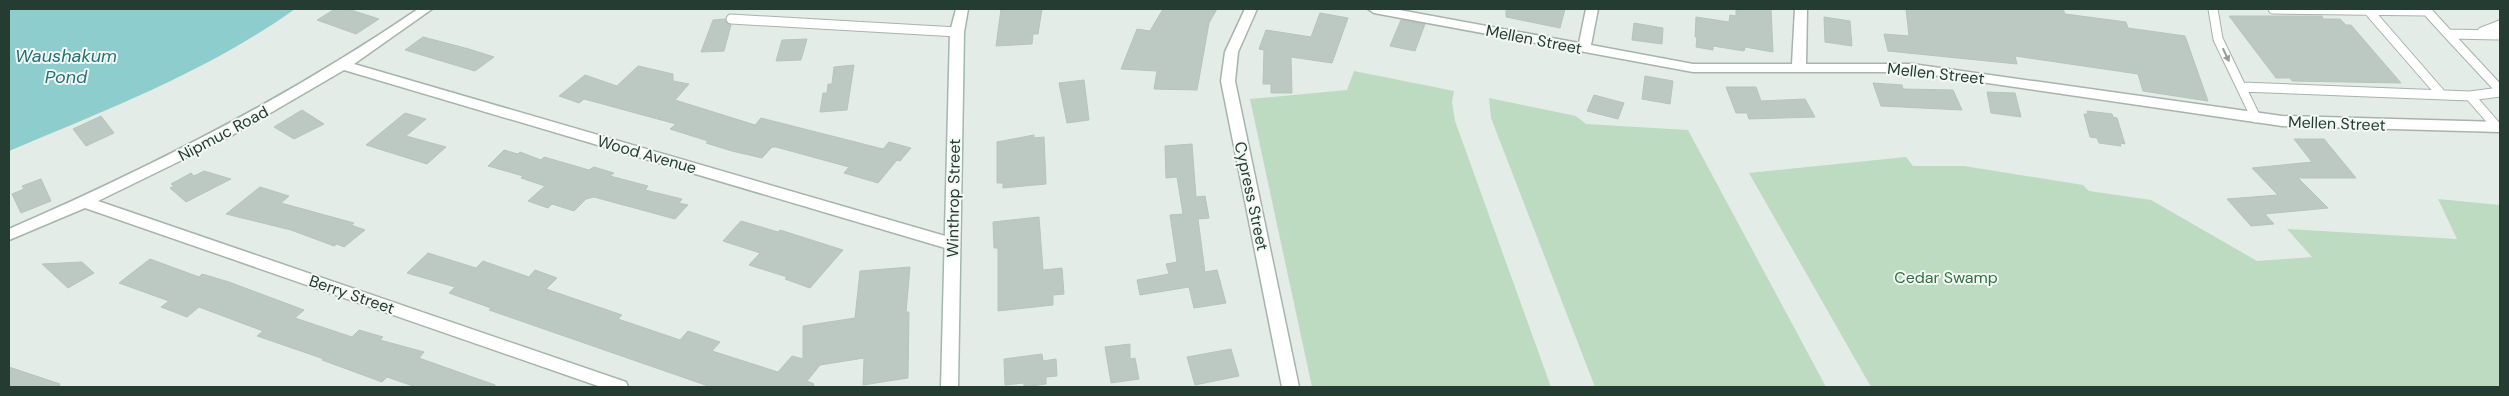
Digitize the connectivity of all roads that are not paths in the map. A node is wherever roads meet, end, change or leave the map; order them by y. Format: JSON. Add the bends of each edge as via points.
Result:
{"nodes":[{"id":1,"x":426,"y":9,"type":"edge"},
{"id":2,"x":962,"y":9,"type":"edge"},
{"id":3,"x":1251,"y":9,"type":"edge"},
{"id":4,"x":1374,"y":9,"type":"edge"},
{"id":5,"x":1592,"y":9,"type":"edge"},
{"id":6,"x":1801,"y":9,"type":"edge"},
{"id":7,"x":2212,"y":9,"type":"edge"},
{"id":8,"x":2273,"y":9,"type":"edge"},
{"id":9,"x":2368,"y":10,"type":"junction"},
{"id":10,"x":730,"y":19,"type":"dead end"},
{"id":11,"x":2500,"y":25,"type":"edge"},
{"id":12,"x":957,"y":32,"type":"junction"},
{"id":13,"x":2448,"y":34,"type":"junction"},
{"id":14,"x":2473,"y":35,"type":"junction"},
{"id":15,"x":2500,"y":35,"type":"edge"},
{"id":16,"x":1584,"y":49,"type":"junction"},
{"id":17,"x":342,"y":64,"type":"junction"},
{"id":18,"x":1799,"y":68,"type":"junction"},
{"id":19,"x":2241,"y":87,"type":"junction"},
{"id":20,"x":2500,"y":91,"type":"edge"},
{"id":21,"x":2441,"y":94,"type":"junction"},
{"id":22,"x":2470,"y":96,"type":"junction"},
{"id":23,"x":2256,"y":118,"type":"junction"},
{"id":24,"x":2498,"y":127,"type":"edge"},
{"id":25,"x":84,"y":202,"type":"junction"},
{"id":26,"x":9,"y":235,"type":"edge"},
{"id":27,"x":952,"y":244,"type":"junction"},
{"id":28,"x":620,"y":387,"type":"edge"},
{"id":29,"x":949,"y":387,"type":"edge"},
{"id":30,"x":1291,"y":387,"type":"edge"}],
"edges":[{"from":1,"to":17,"type":"street","name":"Nipmuc Road"},
{"from":2,"to":12,"type":"street","name":"Winthrop Street"},
{"from":3,"to":30,"type":"street","name":"Cypress Street","via":[[1231,50],[1228,81]]},
{"from":4,"to":16,"type":"street","name":"Mellen Street"},
{"from":5,"to":16,"type":"street"},
{"from":6,"to":18,"type":"street"},
{"from":7,"to":19,"type":"lane","one_way":true,"via":[[2218,39]]},
{"from":8,"to":9,"type":"lane"},
{"from":9,"to":13,"type":"lane","via":[[2427,11]]},
{"from":9,"to":21,"type":"lane"},
{"from":10,"to":12,"type":"lane"},
{"from":11,"to":14,"type":"lane"},
{"from":12,"to":27,"type":"street","name":"Winthrop Street"},
{"from":13,"to":14,"type":"lane"},
{"from":13,"to":20,"type":"lane"},
{"from":14,"to":15,"type":"lane"},
{"from":16,"to":18,"type":"street","name":"Mellen Street","via":[[1693,68]]},
{"from":17,"to":25,"type":"street","name":"Nipmuc Road","via":[[307,87],[177,158]]},
{"from":17,"to":27,"type":"street","name":"Wood Avenue"},
{"from":18,"to":23,"type":"street","name":"Mellen Street","via":[[1912,68]]},
{"from":19,"to":21,"type":"lane"},
{"from":19,"to":23,"type":"lane"},
{"from":20,"to":22,"type":"lane"},
{"from":21,"to":22,"type":"lane"},
{"from":22,"to":24,"type":"lane"},
{"from":23,"to":24,"type":"street","name":"Mellen Street","via":[[2312,123]]},
{"from":25,"to":26,"type":"street","name":"Nipmuc Road"},
{"from":25,"to":28,"type":"street","name":"Berry Street"},
{"from":27,"to":29,"type":"street","name":"Winthrop Street"}]}
